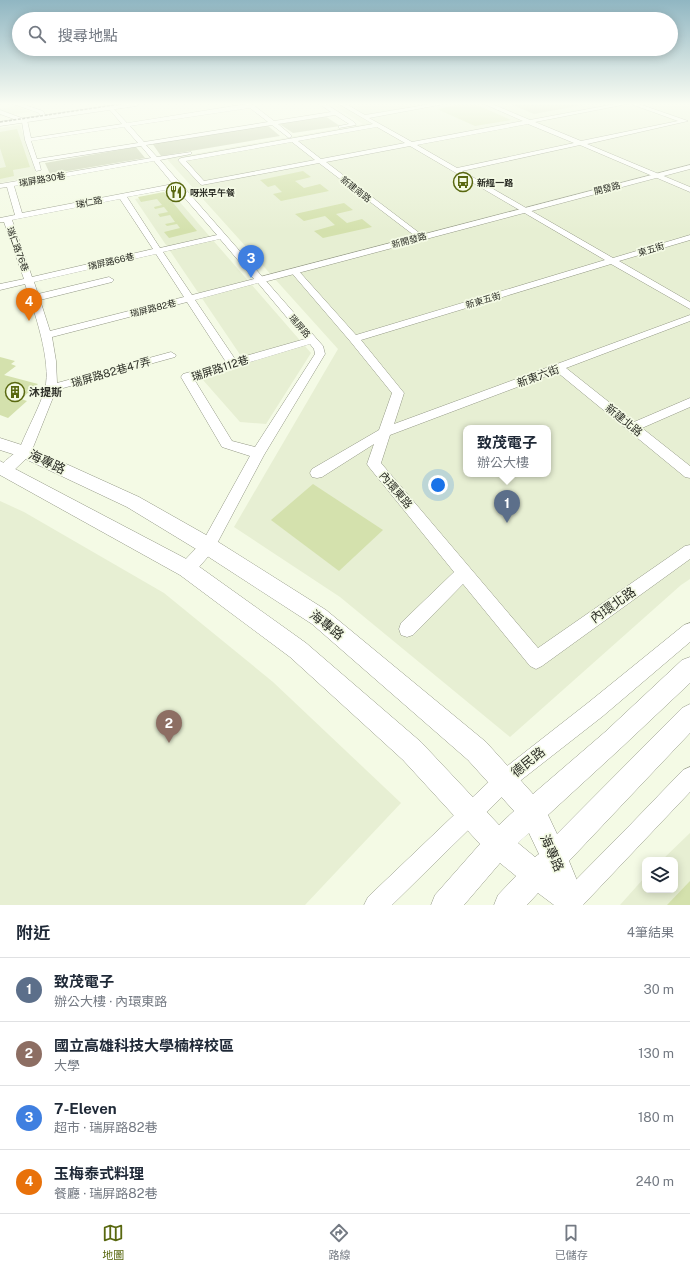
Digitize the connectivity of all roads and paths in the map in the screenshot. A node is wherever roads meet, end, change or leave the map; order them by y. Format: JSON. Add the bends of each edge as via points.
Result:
{"nodes":[{"id":1,"x":30,"y":146,"type":"edge"},
{"id":2,"x":128,"y":146,"type":"edge"},
{"id":3,"x":144,"y":146,"type":"edge"},
{"id":4,"x":238,"y":146,"type":"edge"},
{"id":5,"x":250,"y":146,"type":"edge"},
{"id":6,"x":302,"y":146,"type":"edge"},
{"id":7,"x":399,"y":146,"type":"edge"},
{"id":8,"x":415,"y":146,"type":"edge"},
{"id":9,"x":569,"y":146,"type":"edge"},
{"id":10,"x":585,"y":146,"type":"edge"},
{"id":11,"x":156,"y":159,"type":"junction"},
{"id":12,"x":35,"y":161,"type":"junction"},
{"id":13,"x":321,"y":161,"type":"junction"},
{"id":14,"x":690,"y":167,"type":"edge"},
{"id":15,"x":456,"y":170,"type":"junction"},
{"id":16,"x":656,"y":176,"type":"junction"},
{"id":17,"x":42,"y":179,"type":"junction"},
{"id":18,"x":10,"y":185,"type":"junction"},
{"id":19,"x":178,"y":185,"type":"junction"},
{"id":20,"x":0,"y":186,"type":"edge"},
{"id":21,"x":690,"y":190,"type":"edge"},
{"id":22,"x":122,"y":196,"type":"junction"},
{"id":23,"x":523,"y":210,"type":"junction"},
{"id":24,"x":20,"y":216,"type":"junction"},
{"id":25,"x":3,"y":219,"type":"edge"},
{"id":26,"x":222,"y":236,"type":"junction"},
{"id":27,"x":690,"y":236,"type":"edge"},
{"id":28,"x":420,"y":237,"type":"junction"},
{"id":29,"x":157,"y":251,"type":"junction"},
{"id":30,"x":611,"y":261,"type":"junction"},
{"id":31,"x":294,"y":271,"type":"junction"},
{"id":32,"x":29,"y":280,"type":"junction"},
{"id":33,"x":109,"y":280,"type":"dead end"},
{"id":34,"x":260,"y":280,"type":"junction"},
{"id":35,"x":0,"y":286,"type":"edge"},
{"id":36,"x":35,"y":298,"type":"junction"},
{"id":37,"x":189,"y":298,"type":"junction"},
{"id":38,"x":690,"y":306,"type":"edge"},
{"id":39,"x":690,"y":318,"type":"edge"},
{"id":40,"x":46,"y":335,"type":"junction"},
{"id":41,"x":354,"y":339,"type":"junction"},
{"id":42,"x":312,"y":340,"type":"junction"},
{"id":43,"x":171,"y":355,"type":"dead end"},
{"id":44,"x":232,"y":363,"type":"junction"},
{"id":45,"x":559,"y":368,"type":"junction"},
{"id":46,"x":51,"y":388,"type":"junction"},
{"id":47,"x":690,"y":402,"type":"edge"},
{"id":48,"x":633,"y":427,"type":"junction"},
{"id":49,"x":385,"y":432,"type":"junction"},
{"id":50,"x":0,"y":444,"type":"edge"},
{"id":51,"x":25,"y":452,"type":"junction"},
{"id":52,"x":258,"y":453,"type":"junction"},
{"id":53,"x":3,"y":468,"type":"edge"},
{"id":54,"x":317,"y":473,"type":"dead end"},
{"id":55,"x":690,"y":473,"type":"edge"},
{"id":56,"x":208,"y":546,"type":"junction"},
{"id":57,"x":690,"y":551,"type":"edge"},
{"id":58,"x":187,"y":569,"type":"junction"},
{"id":59,"x":464,"y":573,"type":"junction"},
{"id":60,"x":407,"y":629,"type":"dead end"},
{"id":61,"x":690,"y":631,"type":"edge"},
{"id":62,"x":536,"y":660,"type":"joint"},
{"id":63,"x":690,"y":668,"type":"edge"},
{"id":64,"x":690,"y":716,"type":"edge"},
{"id":65,"x":690,"y":777,"type":"edge"},
{"id":66,"x":504,"y":781,"type":"junction"},
{"id":67,"x":470,"y":812,"type":"junction"},
{"id":68,"x":532,"y":812,"type":"junction"},
{"id":69,"x":498,"y":844,"type":"junction"},
{"id":70,"x":554,"y":856,"type":"junction"},
{"id":71,"x":536,"y":875,"type":"junction"},
{"id":72,"x":571,"y":903,"type":"edge"},
{"id":73,"x":376,"y":905,"type":"edge"},
{"id":74,"x":445,"y":905,"type":"edge"},
{"id":75,"x":508,"y":905,"type":"edge"}],
"edges":[{"from":1,"to":12,"type":"street"},
{"from":2,"to":12,"type":"street"},
{"from":3,"to":11,"type":"street","name":"瑞屏路"},
{"from":4,"to":11,"type":"street","name":"瑞屏路30巷"},
{"from":5,"to":13,"type":"street","via":[[181,160],[202,183]]},
{"from":6,"to":13,"type":"street","name":"新建南路"},
{"from":7,"to":13,"type":"street"},
{"from":8,"to":15,"type":"street"},
{"from":9,"to":15,"type":"street"},
{"from":10,"to":16,"type":"street"},
{"from":11,"to":17,"type":"street","name":"瑞屏路30巷"},
{"from":11,"to":19,"type":"street","name":"瑞屏路"},
{"from":12,"to":17,"type":"street"},
{"from":13,"to":28,"type":"street","name":"新建南路"},
{"from":14,"to":16,"type":"street","name":"開發路"},
{"from":15,"to":23,"type":"street"},
{"from":16,"to":21,"type":"street"},
{"from":16,"to":23,"type":"street","name":"開發路"},
{"from":17,"to":18,"type":"street","name":"瑞屏路30巷"},
{"from":18,"to":20,"type":"street","name":"瑞屏路30巷"},
{"from":18,"to":24,"type":"street"},
{"from":19,"to":22,"type":"street","name":"瑞仁路"},
{"from":19,"to":26,"type":"street","name":"瑞屏路"},
{"from":22,"to":24,"type":"street","name":"瑞仁路"},
{"from":22,"to":29,"type":"street"},
{"from":23,"to":28,"type":"street","name":"新開發路"},
{"from":23,"to":30,"type":"street"},
{"from":24,"to":25,"type":"street","name":"瑞仁路"},
{"from":25,"to":32,"type":"street","name":"瑞仁路76巷"},
{"from":26,"to":29,"type":"street","name":"瑞屏路66巷"},
{"from":26,"to":34,"type":"street","name":"瑞屏路"},
{"from":27,"to":30,"type":"street","name":"東五街"},
{"from":28,"to":31,"type":"street","name":"新開發路"},
{"from":29,"to":32,"type":"street","name":"瑞屏路66巷"},
{"from":29,"to":37,"type":"street"},
{"from":30,"to":38,"type":"street"},
{"from":30,"to":41,"type":"street","name":"新東五街"},
{"from":31,"to":34,"type":"street","name":"新開發路"},
{"from":31,"to":41,"type":"street","name":"內環東路"},
{"from":32,"to":35,"type":"street","name":"瑞屏路66巷"},
{"from":32,"to":36,"type":"street"},
{"from":33,"to":36,"type":"street"},
{"from":34,"to":37,"type":"street","name":"瑞屏路82巷"},
{"from":34,"to":42,"type":"street","name":"瑞屏路"},
{"from":36,"to":40,"type":"street"},
{"from":37,"to":40,"type":"street","name":"瑞屏路82巷"},
{"from":37,"to":44,"type":"street"},
{"from":39,"to":45,"type":"street","name":"新東六街"},
{"from":40,"to":46,"type":"street","via":[[51,361]]},
{"from":41,"to":49,"type":"street","name":"內環東路","via":[[398,393]]},
{"from":42,"to":44,"type":"street","name":"瑞屏路112巷"},
{"from":42,"to":52,"type":"street","name":"瑞屏路","via":[[319,348],[317,361]]},
{"from":43,"to":46,"type":"street","name":"瑞屏路82巷47弄"},
{"from":44,"to":52,"type":"street","name":"瑞屏路112巷","via":[[187,376],[227,444]]},
{"from":45,"to":48,"type":"street","name":"新建北路"},
{"from":45,"to":49,"type":"street","name":"新東六街"},
{"from":46,"to":51,"type":"street"},
{"from":47,"to":48,"type":"street"},
{"from":48,"to":55,"type":"street","name":"新建北路"},
{"from":49,"to":54,"type":"street","name":"新東六街"},
{"from":49,"to":59,"type":"street","name":"內環東路","via":[[374,464]]},
{"from":50,"to":51,"type":"street","name":"海專路"},
{"from":51,"to":53,"type":"street"},
{"from":51,"to":56,"type":"street","name":"海專路","via":[[133,502]]},
{"from":52,"to":56,"type":"street","name":"瑞屏路"},
{"from":53,"to":58,"type":"street","name":"海專路"},
{"from":56,"to":58,"type":"street","name":"瑞屏路"},
{"from":56,"to":66,"type":"street","name":"海專路","via":[[319,617],[477,751]]},
{"from":57,"to":62,"type":"street","name":"內環北路"},
{"from":58,"to":67,"type":"street","name":"海專路","via":[[298,650],[412,751]]},
{"from":59,"to":60,"type":"street"},
{"from":59,"to":62,"type":"street","name":"內環東路"},
{"from":61,"to":66,"type":"street","name":"德民路"},
{"from":63,"to":68,"type":"street"},
{"from":64,"to":70,"type":"street"},
{"from":65,"to":72,"type":"street"},
{"from":66,"to":67,"type":"street","name":"德民路"},
{"from":66,"to":68,"type":"street","name":"海專路"},
{"from":67,"to":69,"type":"street","name":"海專路"},
{"from":67,"to":73,"type":"street","name":"德民路"},
{"from":68,"to":69,"type":"street"},
{"from":68,"to":70,"type":"street","name":"海專路"},
{"from":69,"to":71,"type":"street","name":"海專路"},
{"from":69,"to":74,"type":"street"},
{"from":70,"to":71,"type":"street"},
{"from":70,"to":72,"type":"street","name":"海專路"},
{"from":71,"to":72,"type":"street","name":"海專路"},
{"from":71,"to":75,"type":"street"}]}
